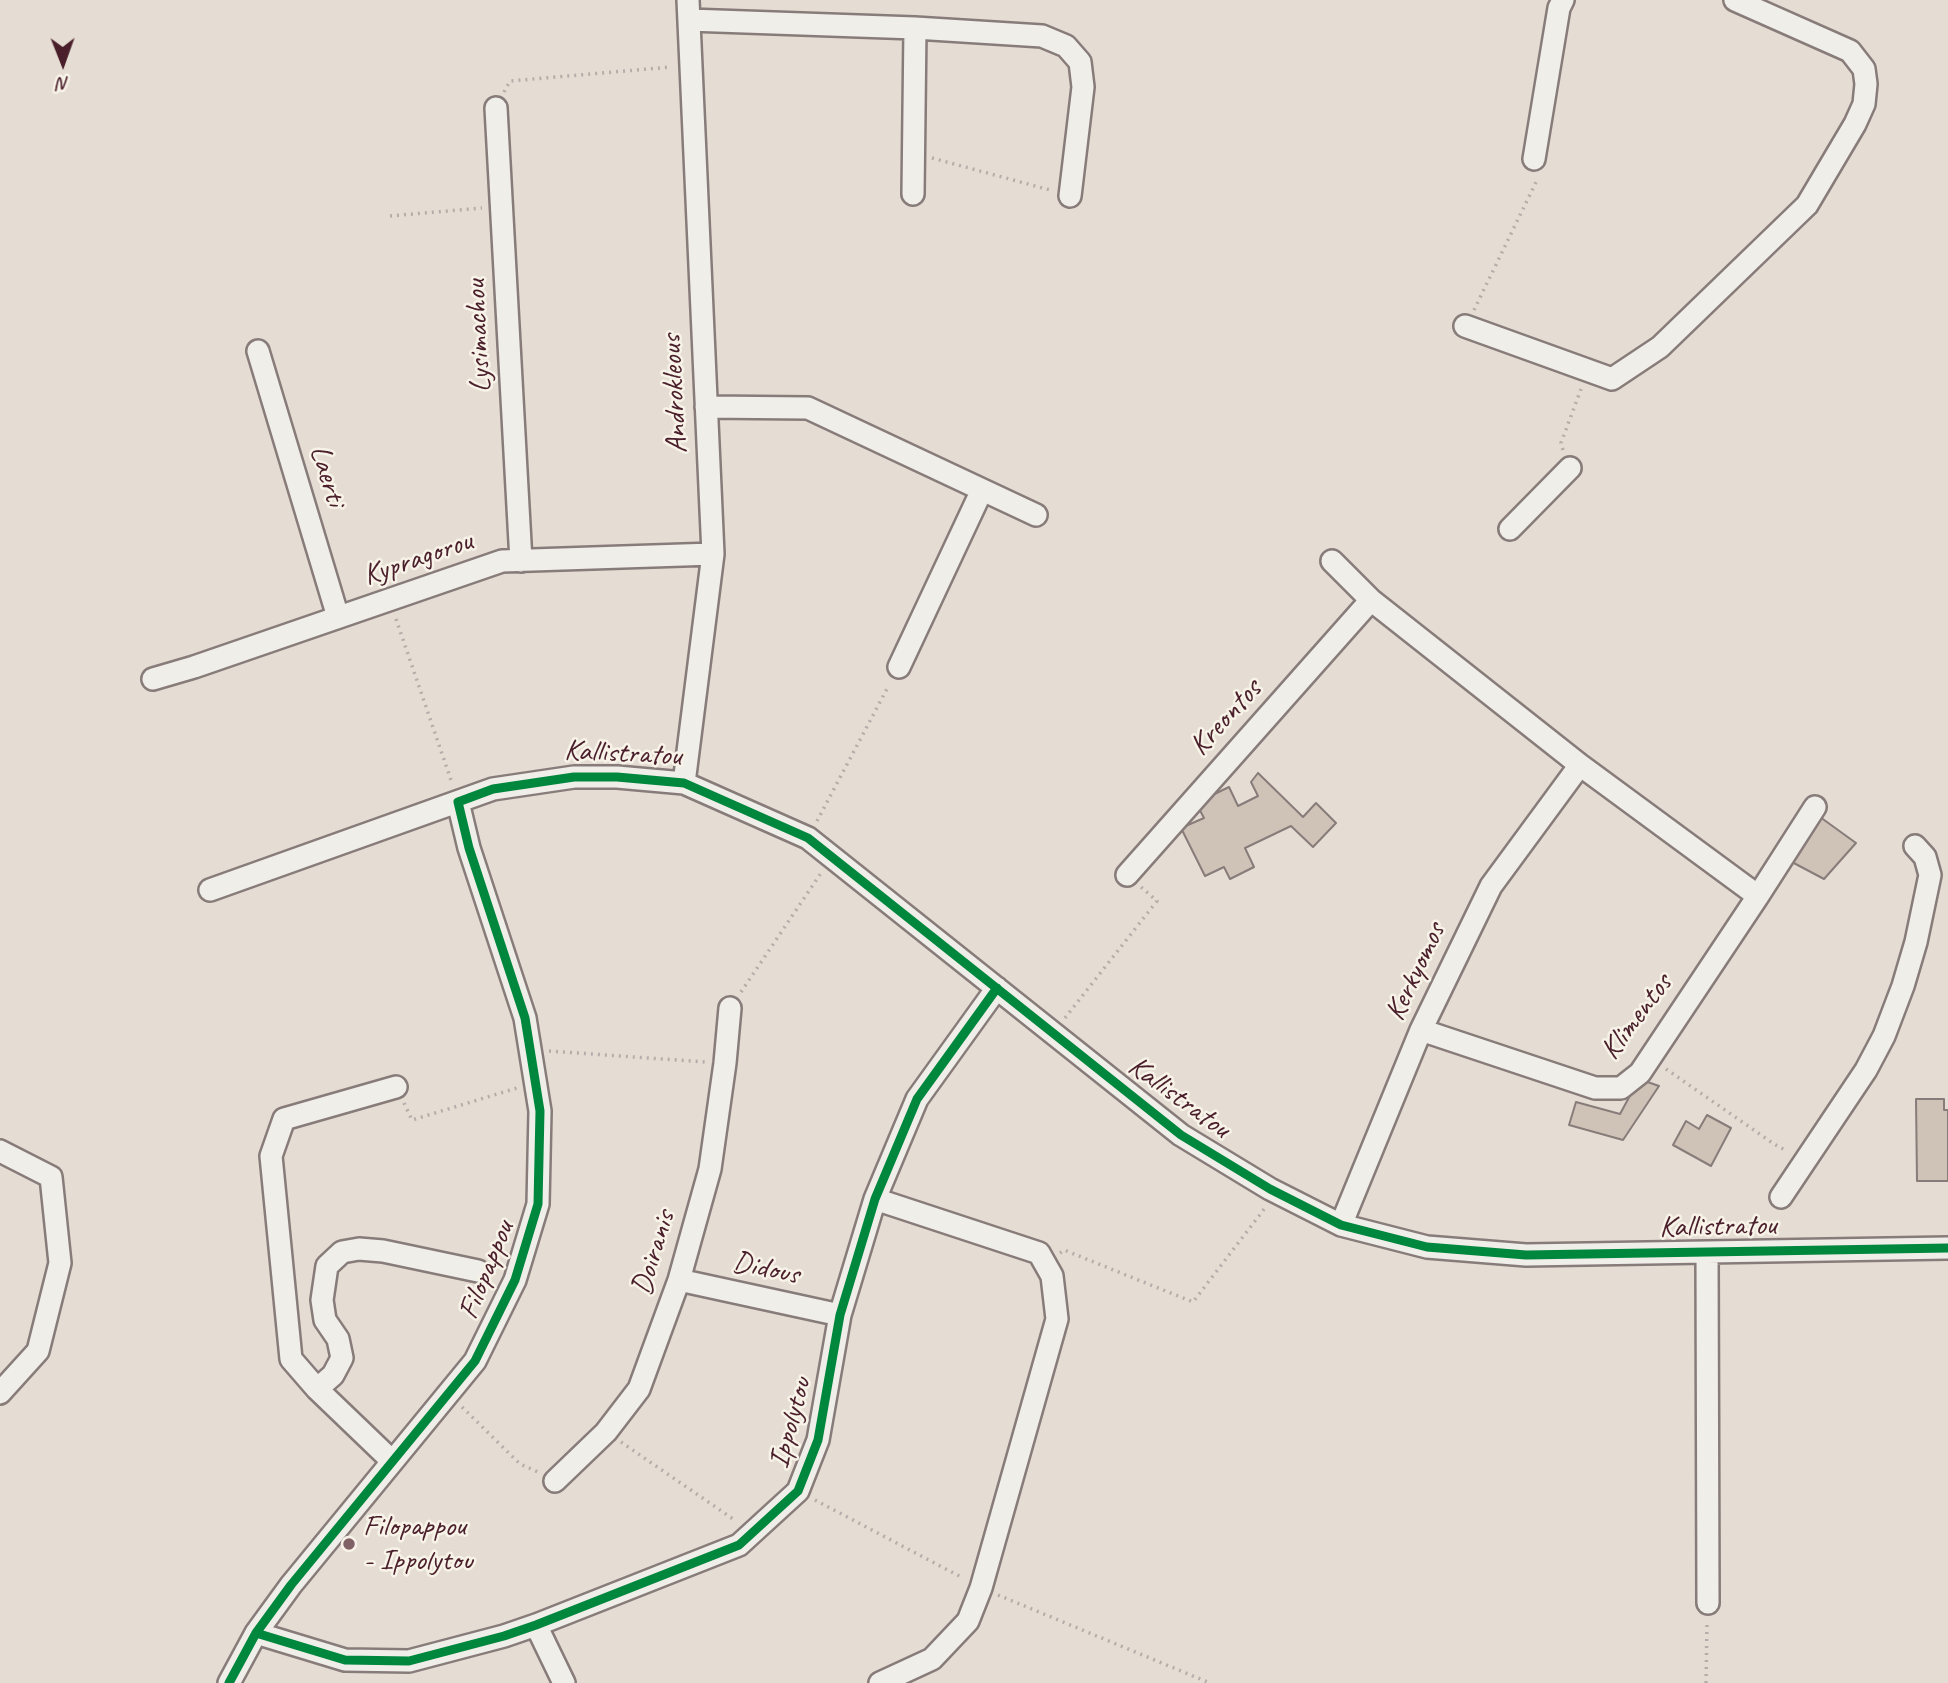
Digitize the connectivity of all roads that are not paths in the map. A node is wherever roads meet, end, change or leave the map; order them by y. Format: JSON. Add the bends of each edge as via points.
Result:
{"nodes":[{"id":1,"x":1563,"y":0,"type":"edge"},
{"id":2,"x":1735,"y":0,"type":"edge"},
{"id":3,"x":688,"y":10,"type":"edge"},
{"id":4,"x":915,"y":28,"type":"junction"},
{"id":5,"x":496,"y":108,"type":"road end"},
{"id":6,"x":1534,"y":159,"type":"road end"},
{"id":7,"x":913,"y":194,"type":"dead end"},
{"id":8,"x":1070,"y":196,"type":"road end"},
{"id":9,"x":1465,"y":326,"type":"road end"},
{"id":10,"x":258,"y":351,"type":"dead end"},
{"id":11,"x":706,"y":407,"type":"junction"},
{"id":12,"x":1570,"y":468,"type":"road end"},
{"id":13,"x":982,"y":490,"type":"junction"},
{"id":14,"x":1036,"y":515,"type":"dead end"},
{"id":15,"x":1510,"y":529,"type":"dead end"},
{"id":16,"x":713,"y":554,"type":"junction"},
{"id":17,"x":521,"y":561,"type":"junction"},
{"id":18,"x":1332,"y":561,"type":"dead end"},
{"id":19,"x":1371,"y":600,"type":"junction"},
{"id":20,"x":338,"y":617,"type":"junction"},
{"id":21,"x":899,"y":667,"type":"road end"},
{"id":22,"x":153,"y":679,"type":"dead end"},
{"id":23,"x":1580,"y":765,"type":"junction"},
{"id":24,"x":684,"y":783,"type":"junction"},
{"id":25,"x":458,"y":802,"type":"junction"},
{"id":26,"x":1815,"y":807,"type":"dead end"},
{"id":27,"x":1915,"y":846,"type":"dead end"},
{"id":28,"x":1127,"y":875,"type":"road end"},
{"id":29,"x":210,"y":890,"type":"dead end"},
{"id":30,"x":1758,"y":896,"type":"junction"},
{"id":31,"x":997,"y":988,"type":"junction"},
{"id":32,"x":730,"y":1008,"type":"road end"},
{"id":33,"x":1421,"y":1030,"type":"junction"},
{"id":34,"x":396,"y":1087,"type":"road end"},
{"id":35,"x":0,"y":1151,"type":"edge"},
{"id":36,"x":1781,"y":1197,"type":"dead end"},
{"id":37,"x":876,"y":1199,"type":"junction"},
{"id":38,"x":1341,"y":1225,"type":"junction"},
{"id":39,"x":1948,"y":1248,"type":"edge"},
{"id":40,"x":1707,"y":1252,"type":"junction"},
{"id":41,"x":478,"y":1271,"type":"dead end"},
{"id":42,"x":679,"y":1280,"type":"junction"},
{"id":43,"x":840,"y":1315,"type":"junction"},
{"id":44,"x":317,"y":1390,"type":"junction"},
{"id":45,"x":0,"y":1393,"type":"edge"},
{"id":46,"x":392,"y":1461,"type":"junction"},
{"id":47,"x":555,"y":1480,"type":"road end"},
{"id":48,"x":1708,"y":1603,"type":"road end"},
{"id":49,"x":536,"y":1625,"type":"junction"},
{"id":50,"x":256,"y":1633,"type":"junction"},
{"id":51,"x":229,"y":1683,"type":"edge"},
{"id":52,"x":564,"y":1683,"type":"edge"},
{"id":53,"x":880,"y":1683,"type":"edge"}],
"edges":[{"from":1,"to":6,"type":"street"},
{"from":2,"to":9,"type":"street","via":[[1850,51],[1864,69],[1864,104],[1807,205],[1660,347],[1612,379]]},
{"from":3,"to":4,"type":"street"},
{"from":3,"to":11,"type":"street","name":"Androkleous"},
{"from":4,"to":7,"type":"street"},
{"from":4,"to":8,"type":"street","via":[[1042,36],[1066,46],[1080,62],[1083,87]]},
{"from":5,"to":17,"type":"street","name":"Lysimachou"},
{"from":10,"to":20,"type":"street","name":"Laerti"},
{"from":11,"to":13,"type":"street","via":[[807,408]]},
{"from":11,"to":16,"type":"street","name":"Androkleous"},
{"from":12,"to":15,"type":"street"},
{"from":13,"to":14,"type":"street"},
{"from":13,"to":21,"type":"street"},
{"from":16,"to":17,"type":"street","name":"Kypragorou"},
{"from":16,"to":24,"type":"street","name":"Androkleous"},
{"from":17,"to":20,"type":"street","name":"Kypragorou","via":[[502,561]]},
{"from":18,"to":19,"type":"street"},
{"from":19,"to":23,"type":"street"},
{"from":19,"to":28,"type":"street","name":"Kreontos"},
{"from":20,"to":22,"type":"street","name":"Kypragorou"},
{"from":23,"to":30,"type":"street"},
{"from":23,"to":33,"type":"street","name":"Kerkyomos","via":[[1490,886]]},
{"from":24,"to":25,"type":"street","name":"Kallistratou","via":[[574,777],[493,789]]},
{"from":24,"to":31,"type":"street","name":"Kallistratou","via":[[808,838]]},
{"from":25,"to":29,"type":"street","name":"Kallistratou"},
{"from":25,"to":46,"type":"street","name":"Filopappou","via":[[525,1018],[541,1111],[538,1204],[515,1280],[475,1361]]},
{"from":26,"to":30,"type":"street","name":"Klimentos"},
{"from":27,"to":36,"type":"street","via":[[1930,875],[1916,942],[1884,1036]]},
{"from":30,"to":33,"type":"street","name":"Klimentos","via":[[1640,1073],[1621,1088],[1595,1088]]},
{"from":31,"to":37,"type":"street","name":"Ippolytou","via":[[917,1099]]},
{"from":31,"to":38,"type":"street","name":"Kallistratou","via":[[1181,1135]]},
{"from":32,"to":42,"type":"street","name":"Doiranis","via":[[710,1169]]},
{"from":33,"to":38,"type":"street","name":"Kerkyomos"},
{"from":34,"to":44,"type":"street","via":[[284,1119],[271,1156],[291,1359]]},
{"from":35,"to":45,"type":"street","via":[[51,1177],[60,1263],[38,1351]]},
{"from":37,"to":43,"type":"street","name":"Ippolytou"},
{"from":37,"to":53,"type":"street","via":[[1039,1252],[1052,1276],[1058,1319],[968,1621],[932,1659]]},
{"from":38,"to":40,"type":"street","name":"Kallistratou","via":[[1427,1247],[1513,1254]]},
{"from":39,"to":40,"type":"street","name":"Kallistratou"},
{"from":40,"to":48,"type":"street"},
{"from":41,"to":44,"type":"street","via":[[383,1251],[359,1248],[342,1252],[327,1266],[322,1300],[325,1320],[338,1339],[342,1358]]},
{"from":42,"to":43,"type":"street","name":"Didous"},
{"from":42,"to":47,"type":"street","name":"Doiranis","via":[[639,1389],[606,1432]]},
{"from":43,"to":49,"type":"street","name":"Ippolytou","via":[[818,1440],[797,1490],[738,1545]]},
{"from":44,"to":46,"type":"street"},
{"from":46,"to":50,"type":"street","name":"Filopappou"},
{"from":49,"to":50,"type":"street","name":"Ippolytou","via":[[409,1661],[345,1660]]},
{"from":49,"to":52,"type":"street"},
{"from":50,"to":51,"type":"street","name":"Filopappou"}]}
